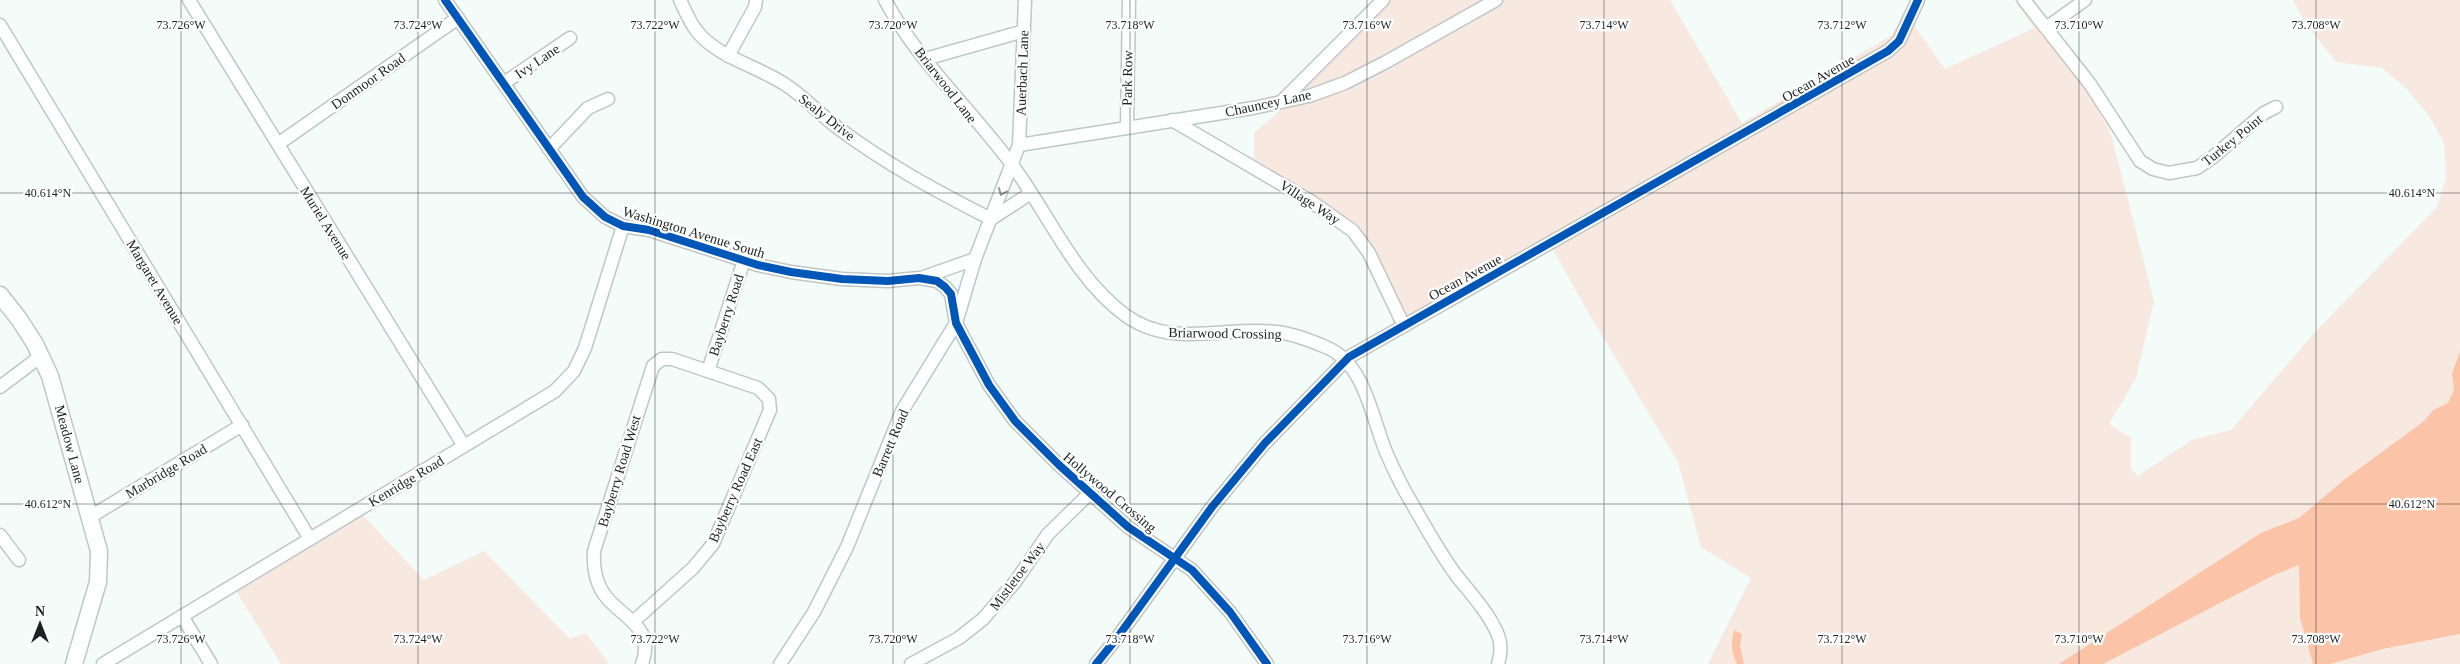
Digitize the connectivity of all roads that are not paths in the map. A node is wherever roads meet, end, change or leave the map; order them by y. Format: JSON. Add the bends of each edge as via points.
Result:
{"nodes":[{"id":1,"x":189,"y":0,"type":"edge"},
{"id":2,"x":445,"y":0,"type":"edge"},
{"id":3,"x":680,"y":0,"type":"edge"},
{"id":4,"x":756,"y":0,"type":"edge"},
{"id":5,"x":885,"y":0,"type":"edge"},
{"id":6,"x":1024,"y":0,"type":"edge"},
{"id":7,"x":1129,"y":0,"type":"edge"},
{"id":8,"x":1383,"y":0,"type":"edge"},
{"id":9,"x":1496,"y":0,"type":"edge"},
{"id":10,"x":1918,"y":0,"type":"edge"},
{"id":11,"x":2024,"y":0,"type":"edge"},
{"id":12,"x":2085,"y":0,"type":"edge"},
{"id":13,"x":458,"y":18,"type":"junction"},
{"id":14,"x":0,"y":25,"type":"edge"},
{"id":15,"x":2046,"y":28,"type":"junction"},
{"id":16,"x":1024,"y":31,"type":"junction"},
{"id":17,"x":570,"y":38,"type":"dead end"},
{"id":18,"x":728,"y":56,"type":"junction"},
{"id":19,"x":925,"y":59,"type":"junction"},
{"id":20,"x":504,"y":83,"type":"junction"},
{"id":21,"x":608,"y":99,"type":"dead end"},
{"id":22,"x":1283,"y":100,"type":"junction"},
{"id":23,"x":2276,"y":107,"type":"dead end"},
{"id":24,"x":1172,"y":120,"type":"junction"},
{"id":25,"x":1127,"y":126,"type":"junction"},
{"id":26,"x":278,"y":144,"type":"junction"},
{"id":27,"x":1019,"y":145,"type":"junction"},
{"id":28,"x":549,"y":149,"type":"junction"},
{"id":29,"x":1013,"y":166,"type":"junction"},
{"id":30,"x":1031,"y":193,"type":"junction"},
{"id":31,"x":991,"y":219,"type":"junction"},
{"id":32,"x":623,"y":226,"type":"junction"},
{"id":33,"x":975,"y":259,"type":"junction"},
{"id":34,"x":744,"y":260,"type":"junction"},
{"id":35,"x":919,"y":278,"type":"junction"},
{"id":36,"x":0,"y":295,"type":"edge"},
{"id":37,"x":956,"y":323,"type":"junction"},
{"id":38,"x":1404,"y":326,"type":"junction"},
{"id":39,"x":41,"y":356,"type":"junction"},
{"id":40,"x":1345,"y":360,"type":"junction"},
{"id":41,"x":708,"y":370,"type":"junction"},
{"id":42,"x":0,"y":386,"type":"edge"},
{"id":43,"x":242,"y":426,"type":"junction"},
{"id":44,"x":464,"y":446,"type":"junction"},
{"id":45,"x":1089,"y":494,"type":"junction"},
{"id":46,"x":90,"y":518,"type":"junction"},
{"id":47,"x":0,"y":535,"type":"edge"},
{"id":48,"x":310,"y":539,"type":"junction"},
{"id":49,"x":1173,"y":559,"type":"junction"},
{"id":50,"x":19,"y":560,"type":"dead end"},
{"id":51,"x":182,"y":616,"type":"junction"},
{"id":52,"x":634,"y":621,"type":"junction"},
{"id":53,"x":74,"y":664,"type":"edge"},
{"id":54,"x":103,"y":664,"type":"edge"},
{"id":55,"x":211,"y":664,"type":"edge"},
{"id":56,"x":642,"y":664,"type":"edge"},
{"id":57,"x":780,"y":664,"type":"edge"},
{"id":58,"x":911,"y":664,"type":"edge"},
{"id":59,"x":1096,"y":664,"type":"edge"},
{"id":60,"x":1267,"y":664,"type":"edge"},
{"id":61,"x":1498,"y":664,"type":"edge"}],
"edges":[{"from":1,"to":26,"type":"street","name":"Muriel Avenue"},
{"from":2,"to":13,"type":"street","name":"Washington Avenue South"},
{"from":3,"to":18,"type":"street","name":"Sealy Drive","via":[[697,32]]},
{"from":4,"to":18,"type":"street"},
{"from":5,"to":19,"type":"street","name":"Briarwood Lane"},
{"from":6,"to":16,"type":"street","name":"Auerbach Lane"},
{"from":7,"to":25,"type":"street","name":"Park Row"},
{"from":8,"to":22,"type":"street"},
{"from":9,"to":22,"type":"street","name":"Chauncey Lane","via":[[1345,83],[1309,96]]},
{"from":10,"to":38,"type":"street","name":"Ocean Avenue","via":[[1899,41],[1888,51]]},
{"from":11,"to":15,"type":"street","name":"Turkey Point"},
{"from":12,"to":15,"type":"street"},
{"from":13,"to":20,"type":"street","name":"Washington Avenue South"},
{"from":13,"to":26,"type":"street","name":"Donmoor Road"},
{"from":14,"to":43,"type":"street","name":"Margaret Avenue"},
{"from":15,"to":23,"type":"street","name":"Turkey Point","via":[[2140,160],[2153,169],[2169,173],[2197,168],[2264,113]]},
{"from":16,"to":19,"type":"street"},
{"from":16,"to":27,"type":"street","name":"Auerbach Lane"},
{"from":17,"to":20,"type":"street","name":"Ivy Lane"},
{"from":18,"to":31,"type":"street","name":"Sealy Drive","via":[[788,86],[839,128],[894,166]]},
{"from":19,"to":29,"type":"street","name":"Briarwood Lane"},
{"from":20,"to":28,"type":"street","name":"Washington Avenue South"},
{"from":21,"to":28,"type":"street","via":[[588,108]]},
{"from":22,"to":24,"type":"street","name":"Chauncey Lane","via":[[1254,108]]},
{"from":24,"to":25,"type":"street","name":"Chauncey Lane"},
{"from":24,"to":38,"type":"street","name":"Village Way","via":[[1312,202],[1353,231],[1369,254]]},
{"from":25,"to":27,"type":"street","name":"Chauncey Lane"},
{"from":26,"to":44,"type":"street","name":"Muriel Avenue"},
{"from":27,"to":29,"type":"street","name":"Auerbach Lane"},
{"from":28,"to":32,"type":"street","name":"Washington Avenue South","via":[[583,197],[606,217]]},
{"from":29,"to":30,"type":"street","name":"Briarwood Crossing"},
{"from":29,"to":31,"type":"street","name":"Barrett Road","one_way":true},
{"from":30,"to":31,"type":"street"},
{"from":30,"to":40,"type":"street","name":"Briarwood Crossing","via":[[1072,255],[1103,294],[1125,315],[1151,330],[1190,335],[1278,332],[1330,349]]},
{"from":31,"to":33,"type":"street","name":"Barrett Road"},
{"from":32,"to":34,"type":"street","name":"Washington Avenue South","via":[[649,230]]},
{"from":32,"to":44,"type":"street","name":"Kenridge Road","via":[[585,348],[574,371],[555,391]]},
{"from":33,"to":35,"type":"street","name":"Washington Avenue South"},
{"from":33,"to":37,"type":"street","name":"Barrett Road"},
{"from":34,"to":35,"type":"street","name":"Washington Avenue South","via":[[791,272],[842,279],[888,281]]},
{"from":34,"to":41,"type":"street","name":"Bayberry Road"},
{"from":35,"to":37,"type":"street","name":"Washington Avenue South","via":[[937,282],[951,294]]},
{"from":36,"to":39,"type":"main road","name":"Meadow Lane"},
{"from":37,"to":45,"type":"street","name":"Hollywood Crossing","via":[[989,386],[1015,421]]},
{"from":37,"to":57,"type":"street","name":"Barrett Road","via":[[902,411],[847,547],[814,612]]},
{"from":38,"to":40,"type":"street","name":"Ocean Avenue"},
{"from":39,"to":42,"type":"street"},
{"from":39,"to":46,"type":"main road","name":"Meadow Lane","via":[[57,398]]},
{"from":40,"to":49,"type":"street","name":"Ocean Avenue","via":[[1265,443]]},
{"from":40,"to":61,"type":"street","name":"Briarwood Crossing","via":[[1361,386],[1402,485],[1432,538],[1498,636],[1501,646]]},
{"from":41,"to":52,"type":"street","name":"Bayberry Road East","via":[[758,388],[769,398],[770,410],[713,544],[693,568]]},
{"from":41,"to":52,"type":"street","name":"Bayberry Road West","via":[[672,359],[662,360],[653,366],[594,551],[595,575],[601,589]]},
{"from":43,"to":46,"type":"street","name":"Marbridge Road"},
{"from":43,"to":48,"type":"street","name":"Margaret Avenue"},
{"from":44,"to":48,"type":"street","name":"Kenridge Road"},
{"from":45,"to":49,"type":"street","name":"Hollywood Crossing","via":[[1128,528]]},
{"from":45,"to":58,"type":"street","name":"Mistletoe Way","via":[[1048,534],[1015,582],[983,619],[959,638]]},
{"from":46,"to":53,"type":"main road","name":"Meadow Lane","via":[[98,551],[98,582]]},
{"from":47,"to":50,"type":"street"},
{"from":48,"to":51,"type":"street","name":"Kenridge Road"},
{"from":49,"to":59,"type":"street","name":"Ocean Avenue"},
{"from":49,"to":60,"type":"street","name":"Hollywood Crossing","via":[[1192,570],[1215,594]]},
{"from":51,"to":54,"type":"street","name":"Kenridge Road"},
{"from":51,"to":55,"type":"street"},
{"from":52,"to":56,"type":"street","via":[[646,648]]}]}
